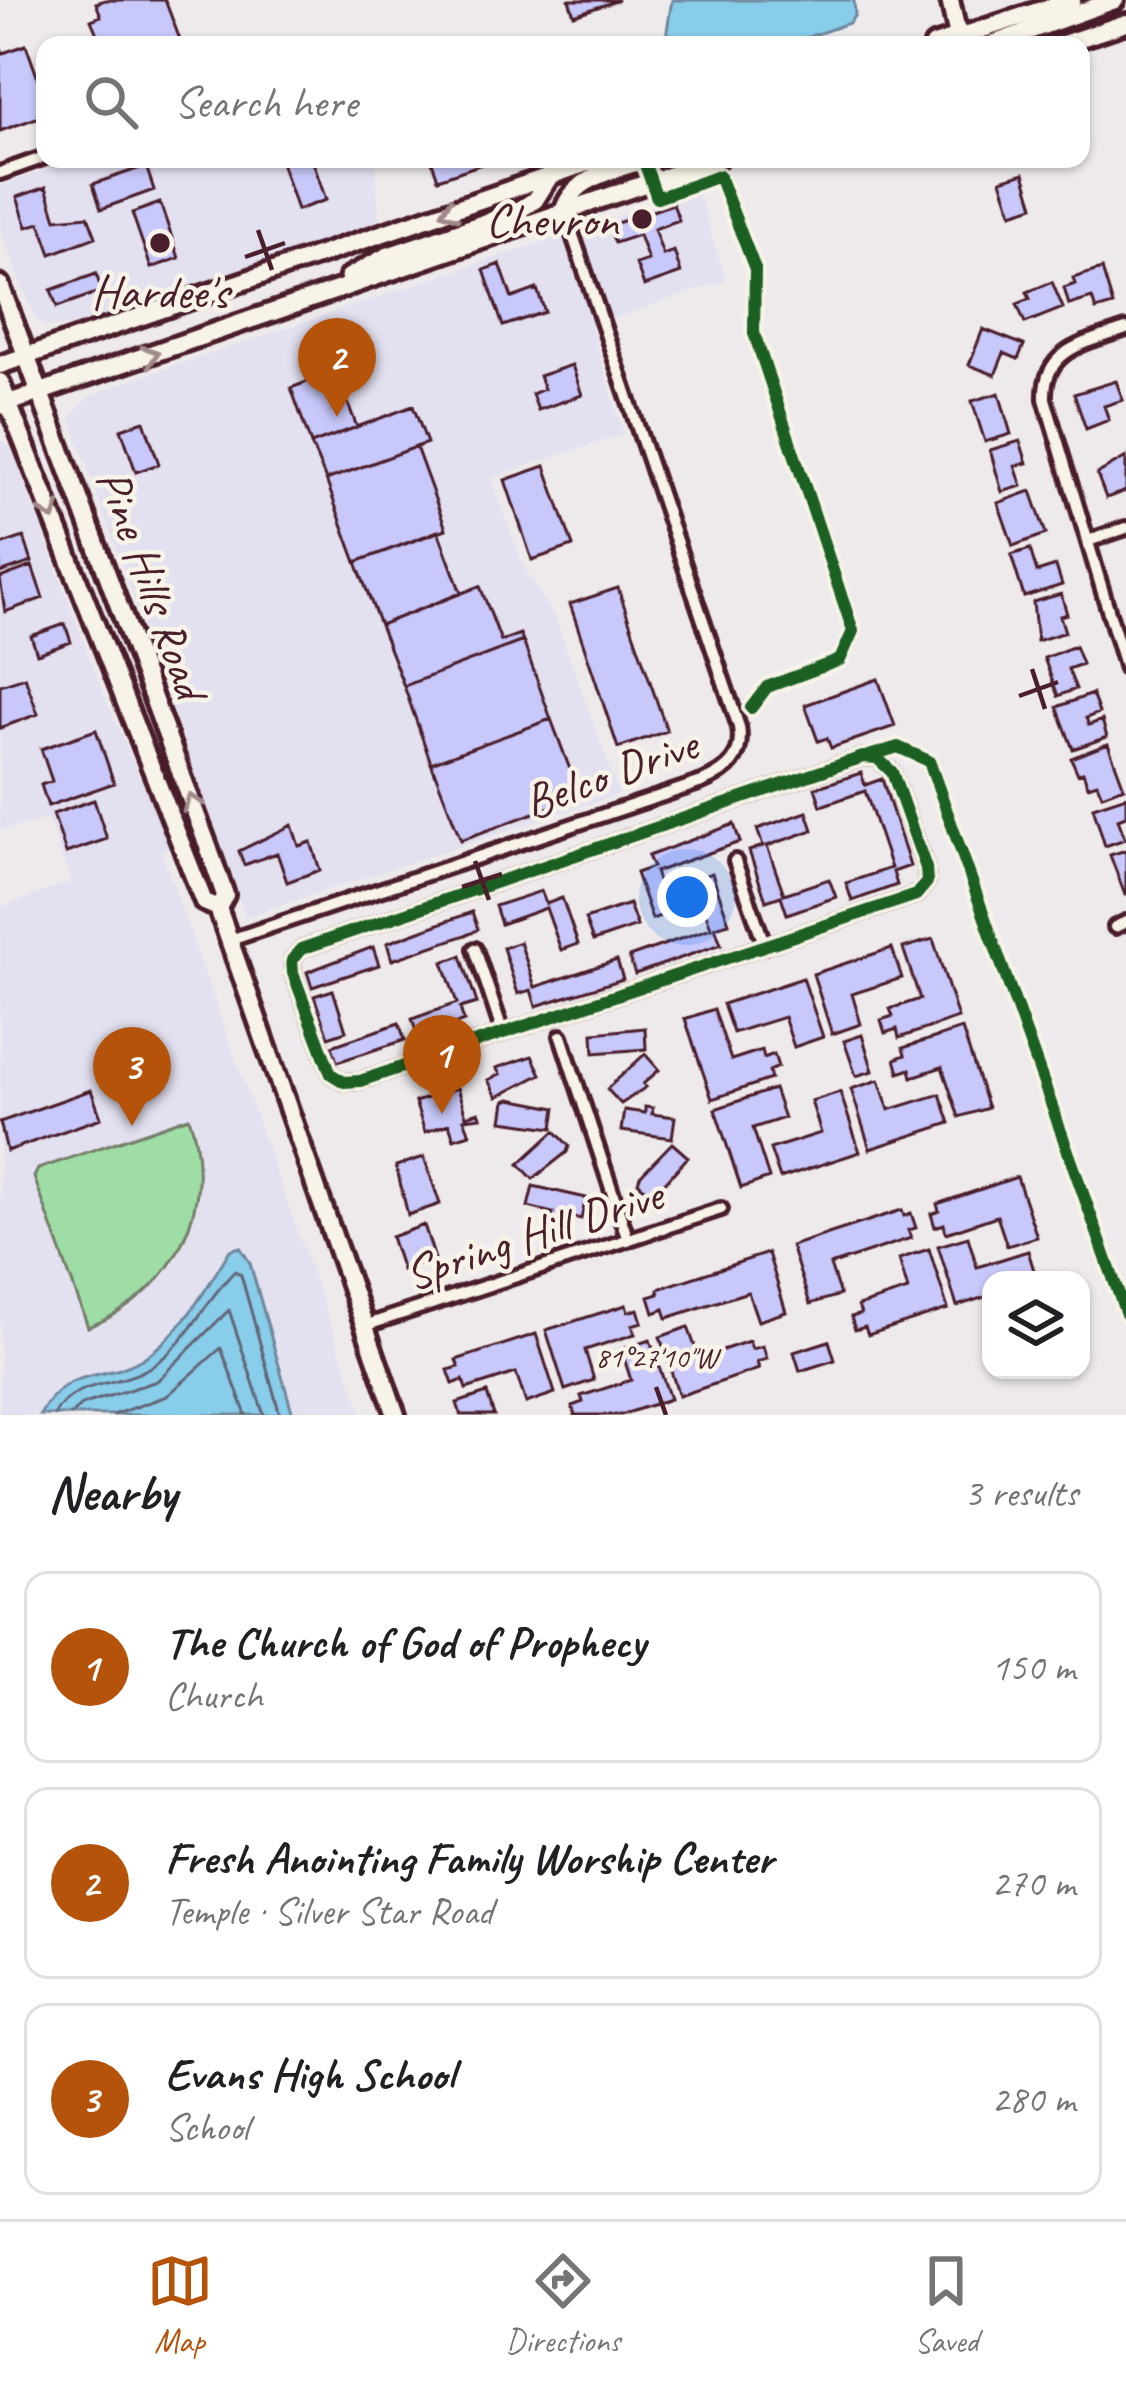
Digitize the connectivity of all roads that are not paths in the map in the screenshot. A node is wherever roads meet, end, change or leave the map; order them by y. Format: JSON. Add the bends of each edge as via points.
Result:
{"nodes":[{"id":1,"x":950,"y":0,"type":"edge"},
{"id":2,"x":1072,"y":0,"type":"edge"},
{"id":3,"x":1115,"y":0,"type":"edge"},
{"id":4,"x":1126,"y":23,"type":"edge"},
{"id":5,"x":960,"y":36,"type":"edge"},
{"id":6,"x":972,"y":36,"type":"edge"},
{"id":7,"x":1015,"y":36,"type":"edge"},
{"id":8,"x":1087,"y":36,"type":"edge"},
{"id":9,"x":36,"y":160,"type":"edge"},
{"id":10,"x":573,"y":168,"type":"edge"},
{"id":11,"x":624,"y":168,"type":"edge"},
{"id":12,"x":689,"y":168,"type":"edge"},
{"id":13,"x":0,"y":173,"type":"edge"},
{"id":14,"x":550,"y":176,"type":"junction"},
{"id":15,"x":564,"y":209,"type":"junction"},
{"id":16,"x":0,"y":285,"type":"edge"},
{"id":17,"x":312,"y":299,"type":"junction"},
{"id":18,"x":1126,"y":329,"type":"edge"},
{"id":19,"x":26,"y":356,"type":"junction"},
{"id":20,"x":0,"y":365,"type":"edge"},
{"id":21,"x":0,"y":382,"type":"edge"},
{"id":22,"x":40,"y":393,"type":"junction"},
{"id":23,"x":4,"y":405,"type":"edge"},
{"id":24,"x":1126,"y":528,"type":"edge"},
{"id":25,"x":1088,"y":541,"type":"junction"},
{"id":26,"x":1126,"y":669,"type":"edge"},
{"id":27,"x":482,"y":855,"type":"junction"},
{"id":28,"x":735,"y":861,"type":"dead end"},
{"id":29,"x":491,"y":883,"type":"junction"},
{"id":30,"x":218,"y":908,"type":"junction"},
{"id":31,"x":230,"y":940,"type":"junction"},
{"id":32,"x":765,"y":946,"type":"junction"},
{"id":33,"x":475,"y":949,"type":"dead end"},
{"id":34,"x":503,"y":1034,"type":"junction"},
{"id":35,"x":561,"y":1036,"type":"dead end"},
{"id":36,"x":721,"y":1209,"type":"dead end"},
{"id":37,"x":628,"y":1240,"type":"junction"},
{"id":38,"x":367,"y":1325,"type":"junction"},
{"id":39,"x":396,"y":1415,"type":"edge"}],
"edges":[{"from":1,"to":5,"type":"main road"},
{"from":2,"to":6,"type":"main road"},
{"from":3,"to":7,"type":"main road"},
{"from":4,"to":8,"type":"main road"},
{"from":9,"to":13,"type":"street"},
{"from":10,"to":14,"type":"main road"},
{"from":11,"to":15,"type":"main road","via":[[583,183]]},
{"from":12,"to":15,"type":"main road"},
{"from":14,"to":17,"type":"main road","via":[[516,212],[387,256]]},
{"from":14,"to":19,"type":"main road","one_way":true},
{"from":15,"to":17,"type":"main road"},
{"from":15,"to":27,"type":"street","name":"Belco Drive","via":[[740,748],[713,777]]},
{"from":16,"to":19,"type":"main road","name":"Pine Hills Road"},
{"from":22,"to":17,"type":"main road","one_way":true},
{"from":18,"to":25,"type":"street","via":[[1049,363],[1045,399]]},
{"from":19,"to":20,"type":"main road"},
{"from":19,"to":22,"type":"main road","name":"Pine Hills Road"},
{"from":21,"to":23,"type":"main road","name":"Pine Hills Road"},
{"from":22,"to":23,"type":"main road"},
{"from":30,"to":22,"type":"main road","name":"Pine Hills Road","one_way":true,"via":[[225,895]]},
{"from":23,"to":30,"type":"main road","name":"Pine Hills Road","one_way":true,"via":[[204,902]]},
{"from":24,"to":25,"type":"street"},
{"from":25,"to":26,"type":"street"},
{"from":27,"to":29,"type":"street"},
{"from":27,"to":31,"type":"street","name":"Belco Drive"},
{"from":28,"to":32,"type":"street"},
{"from":29,"to":32,"type":"street","via":[[863,757],[884,761],[926,868],[923,889]]},
{"from":29,"to":34,"type":"street","via":[[306,946],[291,967],[328,1068],[344,1082]]},
{"from":30,"to":31,"type":"main road","name":"Pine Hills Road"},
{"from":31,"to":38,"type":"main road","name":"Pine Hills Road"},
{"from":32,"to":34,"type":"street"},
{"from":33,"to":34,"type":"street"},
{"from":35,"to":37,"type":"street"},
{"from":36,"to":37,"type":"street","name":"Spring Hill Drive"},
{"from":37,"to":38,"type":"street","name":"Spring Hill Drive"},
{"from":38,"to":39,"type":"main road","name":"Pine Hills Road"}]}
